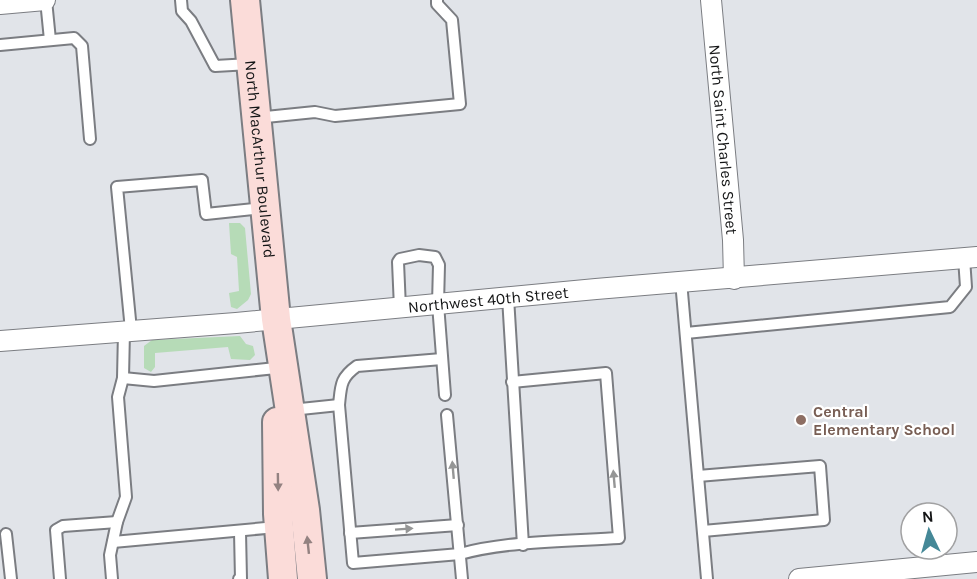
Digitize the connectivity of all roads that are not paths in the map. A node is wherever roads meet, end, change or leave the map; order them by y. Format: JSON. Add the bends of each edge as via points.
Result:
{"nodes":[{"id":1,"x":45,"y":0,"type":"edge"},
{"id":2,"x":181,"y":0,"type":"edge"},
{"id":3,"x":245,"y":0,"type":"edge"},
{"id":4,"x":711,"y":0,"type":"edge"},
{"id":5,"x":437,"y":2,"type":"edge"},
{"id":6,"x":0,"y":4,"type":"edge"},
{"id":7,"x":50,"y":40,"type":"junction"},
{"id":8,"x":0,"y":45,"type":"edge"},
{"id":9,"x":250,"y":64,"type":"junction"},
{"id":10,"x":256,"y":118,"type":"junction"},
{"id":11,"x":90,"y":139,"type":"dead end"},
{"id":12,"x":265,"y":208,"type":"junction"},
{"id":13,"x":970,"y":258,"type":"edge"},
{"id":14,"x":734,"y":279,"type":"junction"},
{"id":15,"x":681,"y":281,"type":"junction"},
{"id":16,"x":508,"y":297,"type":"junction"},
{"id":17,"x":438,"y":304,"type":"junction"},
{"id":18,"x":400,"y":308,"type":"junction"},
{"id":19,"x":276,"y":319,"type":"junction"},
{"id":20,"x":128,"y":331,"type":"junction"},
{"id":21,"x":686,"y":333,"type":"junction"},
{"id":22,"x":0,"y":341,"type":"edge"},
{"id":23,"x":442,"y":359,"type":"junction"},
{"id":24,"x":276,"y":368,"type":"junction"},
{"id":25,"x":123,"y":378,"type":"junction"},
{"id":26,"x":512,"y":382,"type":"junction"},
{"id":27,"x":446,"y":395,"type":"dead end"},
{"id":28,"x":339,"y":405,"type":"junction"},
{"id":29,"x":290,"y":410,"type":"junction"},
{"id":30,"x":447,"y":415,"type":"dead end"},
{"id":31,"x":698,"y":476,"type":"junction"},
{"id":32,"x":117,"y":522,"type":"junction"},
{"id":33,"x":458,"y":525,"type":"junction"},
{"id":34,"x":279,"y":527,"type":"junction"},
{"id":35,"x":703,"y":531,"type":"junction"},
{"id":36,"x":240,"y":532,"type":"junction"},
{"id":37,"x":350,"y":533,"type":"junction"},
{"id":38,"x":6,"y":534,"type":"dead end"},
{"id":39,"x":112,"y":542,"type":"junction"},
{"id":40,"x":523,"y":545,"type":"junction"},
{"id":41,"x":460,"y":554,"type":"junction"},
{"id":42,"x":977,"y":562,"type":"edge"},
{"id":43,"x":10,"y":579,"type":"edge"},
{"id":44,"x":60,"y":579,"type":"edge"},
{"id":45,"x":112,"y":579,"type":"edge"},
{"id":46,"x":240,"y":579,"type":"edge"},
{"id":47,"x":283,"y":579,"type":"edge"},
{"id":48,"x":312,"y":579,"type":"edge"},
{"id":49,"x":462,"y":579,"type":"edge"},
{"id":50,"x":707,"y":579,"type":"edge"},
{"id":51,"x":799,"y":579,"type":"edge"}],
"edges":[{"from":1,"to":6,"type":"street"},
{"from":1,"to":7,"type":"lane"},
{"from":2,"to":9,"type":"lane","via":[[182,11],[215,66]]},
{"from":3,"to":9,"type":"main road","name":"North MacArthur Boulevard"},
{"from":4,"to":14,"type":"street","name":"North Saint Charles Street"},
{"from":5,"to":10,"type":"lane","via":[[452,20],[460,104],[334,116],[315,112]]},
{"from":7,"to":8,"type":"lane"},
{"from":7,"to":11,"type":"lane","via":[[74,38],[82,46]]},
{"from":9,"to":10,"type":"main road","name":"North MacArthur Boulevard"},
{"from":10,"to":12,"type":"main road","name":"North MacArthur Boulevard"},
{"from":12,"to":19,"type":"main road","name":"North MacArthur Boulevard"},
{"from":12,"to":20,"type":"lane","via":[[206,214],[202,180],[117,187]]},
{"from":13,"to":14,"type":"street","name":"Northwest 40th Street"},
{"from":13,"to":21,"type":"lane","via":[[966,287],[950,307]]},
{"from":14,"to":15,"type":"street","name":"Northwest 40th Street"},
{"from":15,"to":16,"type":"street","name":"Northwest 40th Street"},
{"from":15,"to":21,"type":"lane"},
{"from":16,"to":17,"type":"street","name":"Northwest 40th Street"},
{"from":16,"to":26,"type":"lane"},
{"from":17,"to":18,"type":"street","name":"Northwest 40th Street"},
{"from":17,"to":18,"type":"lane","via":[[437,260],[419,255],[398,262]]},
{"from":17,"to":23,"type":"lane"},
{"from":18,"to":19,"type":"street","name":"Northwest 40th Street"},
{"from":19,"to":20,"type":"street","name":"Northwest 40th Street"},
{"from":19,"to":24,"type":"main road","name":"North MacArthur Boulevard"},
{"from":19,"to":29,"type":"main road","name":"North MacArthur Boulevard"},
{"from":20,"to":22,"type":"street","name":"Northwest 40th Street"},
{"from":20,"to":25,"type":"lane"},
{"from":21,"to":31,"type":"lane"},
{"from":23,"to":27,"type":"lane"},
{"from":23,"to":28,"type":"lane","via":[[357,366],[346,374]]},
{"from":24,"to":25,"type":"lane","via":[[154,381]]},
{"from":24,"to":34,"type":"main road","name":"North MacArthur Boulevard","one_way":true},
{"from":25,"to":32,"type":"lane","via":[[118,397],[126,497]]},
{"from":26,"to":40,"type":"lane"},
{"from":40,"to":26,"type":"lane","one_way":true,"via":[[619,538],[606,373]]},
{"from":28,"to":29,"type":"lane"},
{"from":28,"to":37,"type":"lane"},
{"from":48,"to":29,"type":"main road","name":"North MacArthur Boulevard","one_way":true},
{"from":33,"to":30,"type":"lane","one_way":true},
{"from":31,"to":35,"type":"lane"},
{"from":31,"to":35,"type":"lane","via":[[819,466],[824,520]]},
{"from":32,"to":39,"type":"lane"},
{"from":32,"to":44,"type":"lane","via":[[63,526],[57,530]]},
{"from":37,"to":33,"type":"lane","one_way":true},
{"from":33,"to":41,"type":"lane"},
{"from":34,"to":36,"type":"lane"},
{"from":34,"to":47,"type":"main road","name":"North MacArthur Boulevard"},
{"from":35,"to":50,"type":"lane"},
{"from":36,"to":39,"type":"lane"},
{"from":36,"to":46,"type":"lane"},
{"from":37,"to":41,"type":"lane","via":[[353,563]]},
{"from":38,"to":43,"type":"lane"},
{"from":39,"to":45,"type":"lane"},
{"from":40,"to":41,"type":"lane"},
{"from":41,"to":49,"type":"lane"},
{"from":42,"to":51,"type":"street"}]}
